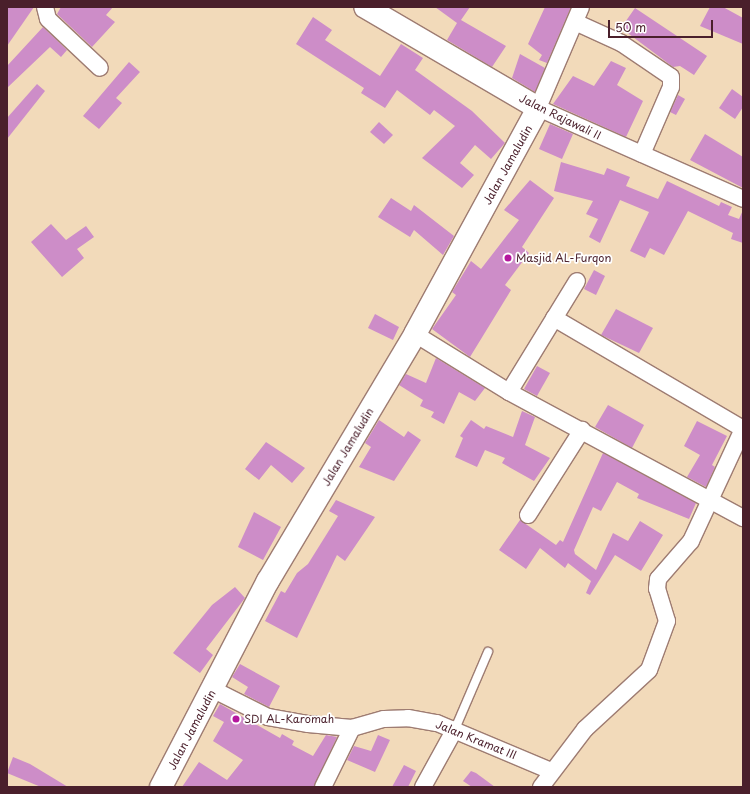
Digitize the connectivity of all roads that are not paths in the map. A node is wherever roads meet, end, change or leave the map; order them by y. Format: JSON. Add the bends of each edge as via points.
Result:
{"nodes":[{"id":1,"x":45,"y":7,"type":"edge"},
{"id":2,"x":365,"y":7,"type":"edge"},
{"id":3,"x":578,"y":14,"type":"edge"},
{"id":4,"x":100,"y":68,"type":"dead end"},
{"id":5,"x":538,"y":108,"type":"junction"},
{"id":6,"x":642,"y":154,"type":"junction"},
{"id":7,"x":743,"y":199,"type":"edge"},
{"id":8,"x":577,"y":281,"type":"dead end"},
{"id":9,"x":554,"y":318,"type":"junction"},
{"id":10,"x":415,"y":334,"type":"junction"},
{"id":11,"x":509,"y":392,"type":"junction"},
{"id":12,"x":743,"y":429,"type":"edge"},
{"id":13,"x":582,"y":430,"type":"junction"},
{"id":14,"x":712,"y":500,"type":"junction"},
{"id":15,"x":528,"y":515,"type":"dead end"},
{"id":16,"x":743,"y":518,"type":"edge"},
{"id":17,"x":488,"y":652,"type":"dead end"},
{"id":18,"x":214,"y":690,"type":"junction"},
{"id":19,"x":352,"y":728,"type":"junction"},
{"id":20,"x":455,"y":729,"type":"junction"},
{"id":21,"x":551,"y":771,"type":"junction"},
{"id":22,"x":165,"y":785,"type":"edge"},
{"id":23,"x":323,"y":787,"type":"edge"},
{"id":24,"x":423,"y":787,"type":"edge"},
{"id":25,"x":541,"y":787,"type":"edge"}],
"edges":[{"from":1,"to":4,"type":"street","via":[[48,19]]},
{"from":2,"to":5,"type":"street","name":"Jalan Rajawali II"},
{"from":3,"to":5,"type":"street"},
{"from":3,"to":6,"type":"street","via":[[671,77],[671,87]]},
{"from":5,"to":6,"type":"street","name":"Jalan Rajawali II"},
{"from":5,"to":10,"type":"street","name":"Jalan Jamaludin"},
{"from":6,"to":7,"type":"street","name":"Jalan Rajawali II"},
{"from":8,"to":9,"type":"street"},
{"from":9,"to":11,"type":"street"},
{"from":9,"to":12,"type":"street"},
{"from":10,"to":11,"type":"street"},
{"from":10,"to":18,"type":"street","name":"Jalan Jamaludin","via":[[268,581]]},
{"from":11,"to":13,"type":"street"},
{"from":12,"to":14,"type":"street"},
{"from":13,"to":14,"type":"street"},
{"from":13,"to":15,"type":"street"},
{"from":14,"to":16,"type":"street"},
{"from":14,"to":21,"type":"street","via":[[691,541],[658,579],[657,590],[667,621],[649,670],[585,729]]},
{"from":17,"to":20,"type":"lane"},
{"from":18,"to":19,"type":"street","name":"Jalan Kramat III","via":[[268,717]]},
{"from":18,"to":22,"type":"street","name":"Jalan Jamaludin"},
{"from":19,"to":20,"type":"street","name":"Jalan Kramat III","via":[[384,719],[408,718]]},
{"from":19,"to":23,"type":"street"},
{"from":20,"to":21,"type":"street","name":"Jalan Kramat III"},
{"from":20,"to":24,"type":"street"},
{"from":21,"to":25,"type":"street"}]}
